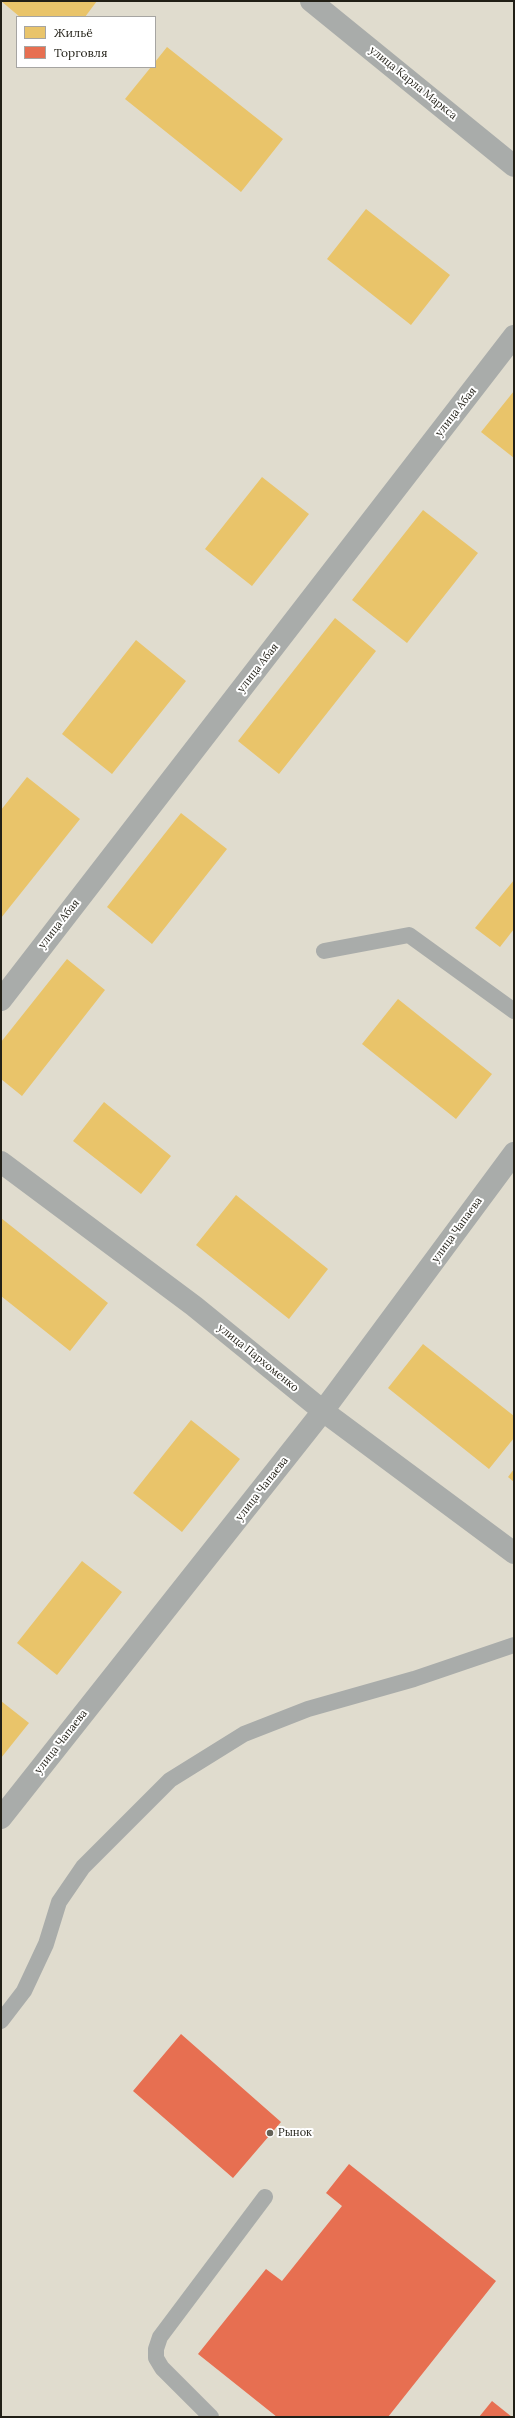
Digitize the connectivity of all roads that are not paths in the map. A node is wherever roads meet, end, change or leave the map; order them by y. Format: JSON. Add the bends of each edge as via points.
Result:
{"nodes":[{"id":1,"x":311,"y":1,"type":"edge"},
{"id":2,"x":514,"y":166,"type":"edge"},
{"id":3,"x":514,"y":336,"type":"edge"},
{"id":4,"x":324,"y":951,"type":"dead end"},
{"id":5,"x":1,"y":1000,"type":"edge"},
{"id":6,"x":514,"y":1011,"type":"edge"},
{"id":7,"x":514,"y":1153,"type":"edge"},
{"id":8,"x":1,"y":1162,"type":"edge"},
{"id":9,"x":323,"y":1411,"type":"junction"},
{"id":10,"x":514,"y":1553,"type":"edge"},
{"id":11,"x":514,"y":1645,"type":"edge"},
{"id":12,"x":1,"y":1818,"type":"edge"},
{"id":13,"x":1,"y":2021,"type":"edge"},
{"id":14,"x":265,"y":2197,"type":"dead end"},
{"id":15,"x":211,"y":2417,"type":"edge"}],
"edges":[{"from":1,"to":2,"type":"street","name":"улица Карла Маркса"},
{"from":3,"to":5,"type":"street","name":"улица Абая"},
{"from":4,"to":6,"type":"lane","via":[[409,935]]},
{"from":7,"to":9,"type":"street","name":"улица Чапаева"},
{"from":8,"to":9,"type":"street","name":"улица Пархоменко","via":[[194,1306]]},
{"from":9,"to":10,"type":"street","name":"улица Пархоменко"},
{"from":9,"to":12,"type":"street","name":"улица Чапаева"},
{"from":11,"to":13,"type":"lane","via":[[414,1679],[308,1709],[244,1734],[170,1780],[83,1867],[59,1902],[46,1944],[24,1991]]},
{"from":14,"to":15,"type":"lane","via":[[160,2337],[156,2349],[156,2358],[162,2368]]}]}
